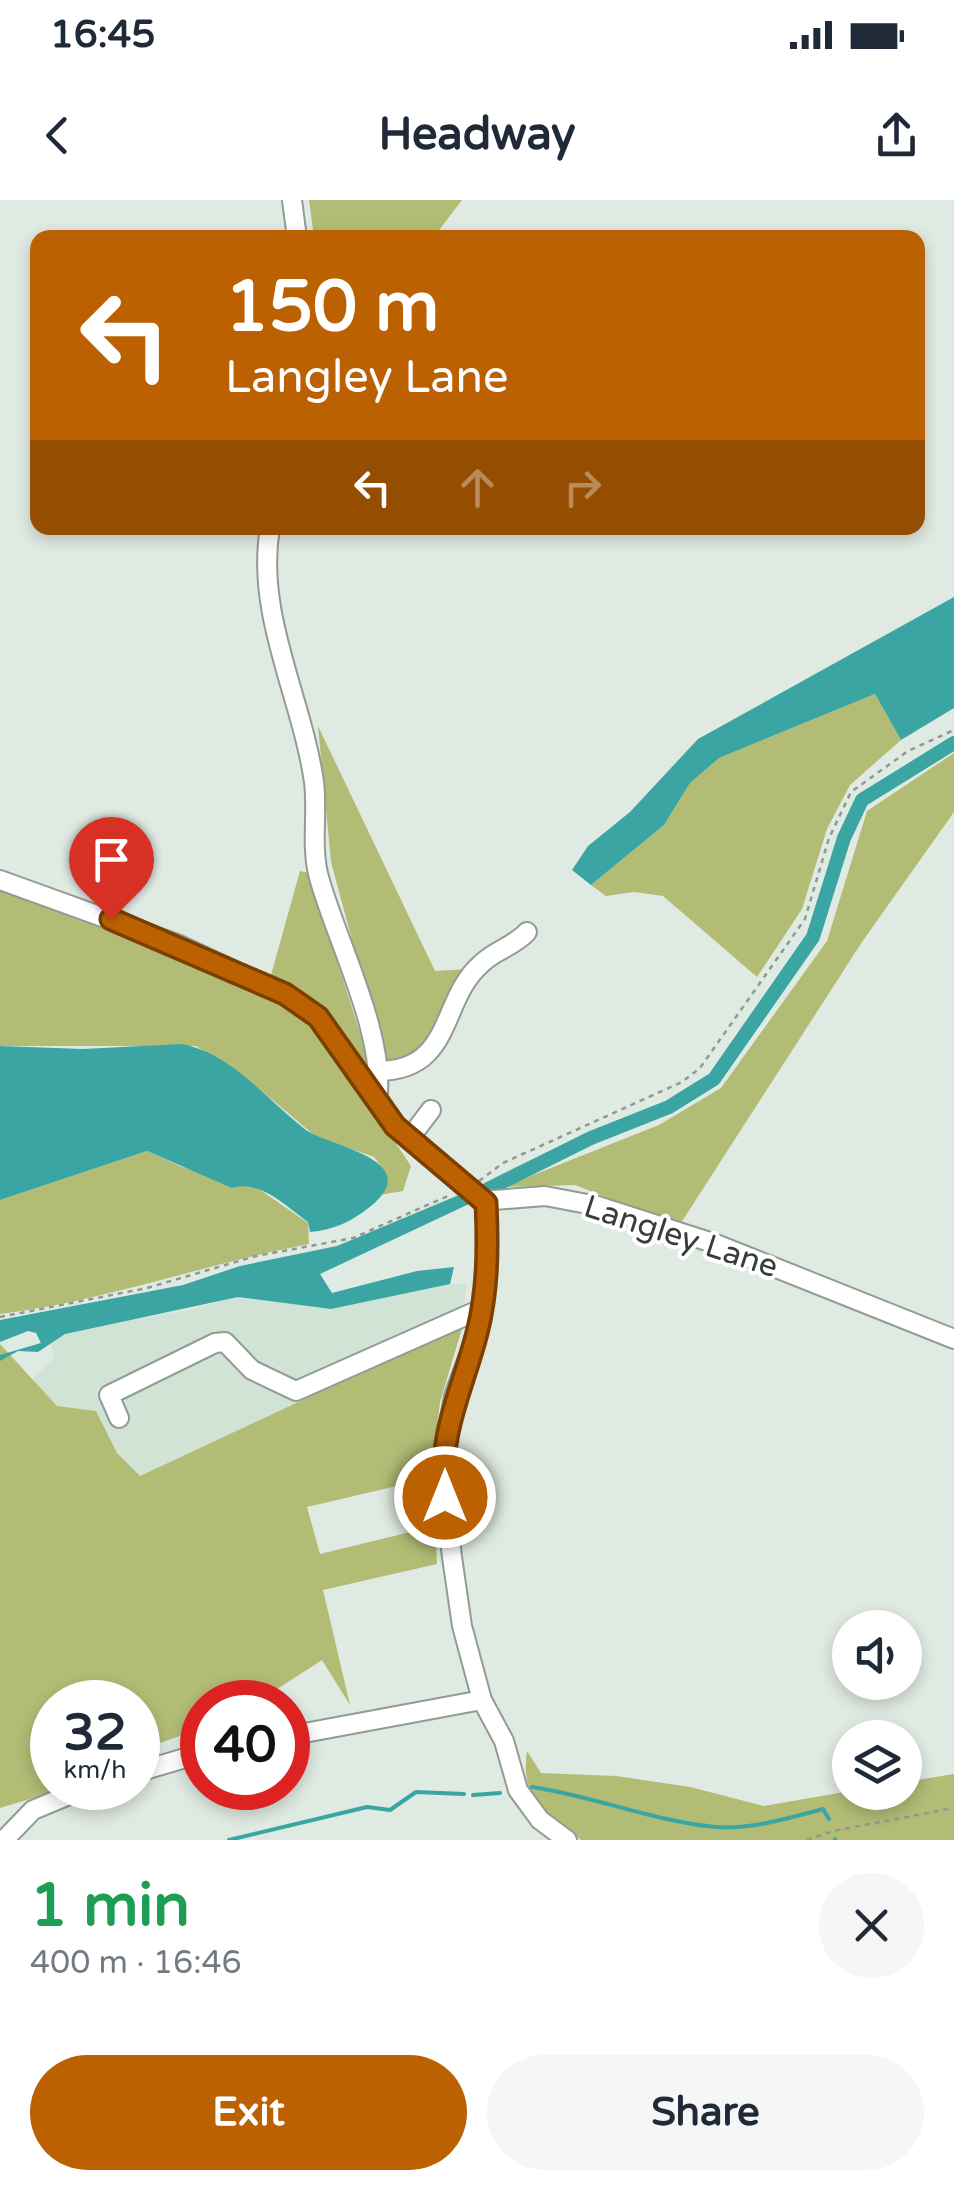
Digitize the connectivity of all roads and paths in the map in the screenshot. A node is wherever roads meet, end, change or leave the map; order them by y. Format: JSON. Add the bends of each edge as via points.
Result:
{"nodes":[{"id":1,"x":292,"y":200,"type":"edge"},
{"id":2,"x":295,"y":230,"type":"edge"},
{"id":3,"x":269,"y":535,"type":"edge"},
{"id":4,"x":954,"y":730,"type":"edge"},
{"id":5,"x":0,"y":880,"type":"edge"},
{"id":6,"x":527,"y":932,"type":"dead end"},
{"id":7,"x":378,"y":1072,"type":"junction"},
{"id":8,"x":377,"y":1102,"type":"junction"},
{"id":9,"x":431,"y":1110,"type":"dead end"},
{"id":10,"x":409,"y":1139,"type":"junction"},
{"id":11,"x":471,"y":1194,"type":"junction"},
{"id":12,"x":482,"y":1309,"type":"junction"},
{"id":13,"x":0,"y":1317,"type":"edge"},
{"id":14,"x":954,"y":1338,"type":"edge"},
{"id":15,"x":120,"y":1418,"type":"dead end"},
{"id":16,"x":482,"y":1700,"type":"junction"},
{"id":17,"x":310,"y":1732,"type":"edge"},
{"id":18,"x":954,"y":1808,"type":"edge"},
{"id":19,"x":34,"y":1810,"type":"joint"},
{"id":20,"x":0,"y":1819,"type":"edge"},
{"id":21,"x":4,"y":1840,"type":"edge"},
{"id":22,"x":566,"y":1840,"type":"edge"},
{"id":23,"x":808,"y":1840,"type":"edge"}],
"edges":[{"from":1,"to":2,"type":"street"},
{"from":3,"to":7,"type":"street","via":[[274,622],[314,783],[319,880]]},
{"from":4,"to":11,"type":"path","via":[[908,751],[851,792],[829,838],[805,919],[694,1074],[503,1163]]},
{"from":5,"to":8,"type":"street","via":[[177,944],[285,994],[318,1017]]},
{"from":6,"to":7,"type":"street","via":[[469,978],[438,1044],[404,1068]]},
{"from":7,"to":8,"type":"street"},
{"from":8,"to":10,"type":"street"},
{"from":9,"to":10,"type":"street"},
{"from":10,"to":11,"type":"street"},
{"from":11,"to":12,"type":"street","via":[[486,1283]]},
{"from":11,"to":13,"type":"path","via":[[353,1238]]},
{"from":11,"to":14,"type":"street","name":"Langley Lane","via":[[598,1206],[716,1244]]},
{"from":12,"to":15,"type":"street","via":[[296,1391],[252,1370],[225,1342],[215,1343],[109,1395]]},
{"from":12,"to":16,"type":"street","via":[[454,1396],[442,1466],[462,1626]]},
{"from":16,"to":17,"type":"street"},
{"from":16,"to":22,"type":"street","via":[[526,1805]]},
{"from":18,"to":23,"type":"path"},
{"from":19,"to":20,"type":"street"},
{"from":19,"to":21,"type":"street"}]}
